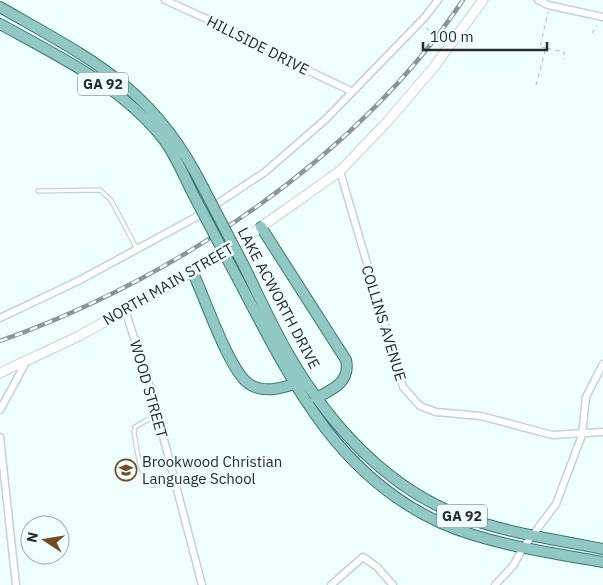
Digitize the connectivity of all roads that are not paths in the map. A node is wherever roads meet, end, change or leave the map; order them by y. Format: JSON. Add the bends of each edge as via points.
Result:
{"nodes":[{"id":1,"x":165,"y":0,"type":"edge"},
{"id":2,"x":438,"y":0,"type":"edge"},
{"id":3,"x":483,"y":0,"type":"edge"},
{"id":4,"x":538,"y":0,"type":"edge"},
{"id":5,"x":3,"y":7,"type":"edge"},
{"id":6,"x":601,"y":19,"type":"edge"},
{"id":7,"x":0,"y":24,"type":"edge"},
{"id":8,"x":351,"y":91,"type":"junction"},
{"id":9,"x":340,"y":171,"type":"junction"},
{"id":10,"x":38,"y":191,"type":"dead end"},
{"id":11,"x":261,"y":227,"type":"junction"},
{"id":12,"x":137,"y":250,"type":"junction"},
{"id":13,"x":192,"y":271,"type":"junction"},
{"id":14,"x":125,"y":310,"type":"junction"},
{"id":15,"x":0,"y":318,"type":"edge"},
{"id":16,"x":26,"y":362,"type":"junction"},
{"id":17,"x":603,"y":364,"type":"edge"},
{"id":18,"x":0,"y":373,"type":"edge"},
{"id":19,"x":294,"y":384,"type":"junction"},
{"id":20,"x":316,"y":398,"type":"junction"},
{"id":21,"x":0,"y":410,"type":"edge"},
{"id":22,"x":158,"y":417,"type":"junction"},
{"id":23,"x":603,"y":432,"type":"edge"},
{"id":24,"x":582,"y":435,"type":"junction"},
{"id":25,"x":0,"y":437,"type":"edge"},
{"id":26,"x":174,"y":480,"type":"junction"},
{"id":27,"x":534,"y":535,"type":"junction"},
{"id":28,"x":523,"y":548,"type":"junction"},
{"id":29,"x":603,"y":549,"type":"edge"},
{"id":30,"x":603,"y":562,"type":"edge"},
{"id":31,"x":16,"y":585,"type":"edge"},
{"id":32,"x":202,"y":585,"type":"edge"},
{"id":33,"x":331,"y":585,"type":"edge"},
{"id":34,"x":393,"y":585,"type":"edge"},
{"id":35,"x":495,"y":585,"type":"edge"}],
"edges":[{"from":1,"to":8,"type":"street","name":"HILLSIDE DRIVE","via":[[253,40]]},
{"from":2,"to":8,"type":"street"},
{"from":3,"to":9,"type":"main road","name":"NORTH MAIN STREET","via":[[434,67]]},
{"from":4,"to":6,"type":"street"},
{"from":5,"to":20,"type":"main road","name":"LAKE ACWORTH DRIVE","number":"GA 92","bridge":true,"via":[[96,62],[137,95],[168,129],[203,187],[288,353]]},
{"from":7,"to":19,"type":"main road","name":"LAKE ACWORTH DRIVE","number":"GA 92","bridge":true,"via":[[90,76],[128,103],[164,140]]},
{"from":8,"to":12,"type":"street","via":[[326,118],[265,172],[200,215]]},
{"from":9,"to":11,"type":"main road","name":"NORTH MAIN STREET"},
{"from":9,"to":24,"type":"street","name":"COLLINS AVENUE","via":[[403,387],[413,400],[436,412],[481,416],[552,435]]},
{"from":10,"to":12,"type":"lane","via":[[100,190],[111,200]]},
{"from":11,"to":13,"type":"main road","name":"NORTH MAIN STREET"},
{"from":11,"to":20,"type":"main road","via":[[346,360],[344,380],[332,391]]},
{"from":12,"to":15,"type":"street"},
{"from":13,"to":14,"type":"main road","name":"NORTH MAIN STREET"},
{"from":13,"to":19,"type":"main road","via":[[243,380],[263,389]]},
{"from":14,"to":16,"type":"main road","name":"NORTH MAIN STREET"},
{"from":14,"to":22,"type":"street","name":"WOOD STREET"},
{"from":16,"to":18,"type":"main road","name":"NORTH MAIN STREET"},
{"from":16,"to":21,"type":"street"},
{"from":17,"to":24,"type":"street","via":[[586,397]]},
{"from":19,"to":28,"type":"main road","name":"LAKE ACWORTH DRIVE","number":"GA 92","via":[[337,444],[386,491],[442,523]]},
{"from":20,"to":27,"type":"main road","name":"LAKE ACWORTH DRIVE","number":"GA 92","via":[[368,457],[403,486],[470,519]]},
{"from":22,"to":26,"type":"street","name":"WOOD STREET"},
{"from":22,"to":26,"type":"lane","via":[[135,427],[137,448],[147,481],[152,485]]},
{"from":23,"to":24,"type":"street","name":"COLLINS AVENUE"},
{"from":24,"to":27,"type":"street","via":[[556,504]]},
{"from":25,"to":31,"type":"street"},
{"from":26,"to":32,"type":"street","name":"WOOD STREET"},
{"from":27,"to":28,"type":"street"},
{"from":27,"to":29,"type":"main road","name":"LAKE ACWORTH DRIVE","number":"GA 92"},
{"from":28,"to":30,"type":"main road","name":"LAKE ACWORTH DRIVE","number":"GA 92"},
{"from":28,"to":35,"type":"street","via":[[513,566]]},
{"from":33,"to":34,"type":"street","via":[[363,557]]}]}
